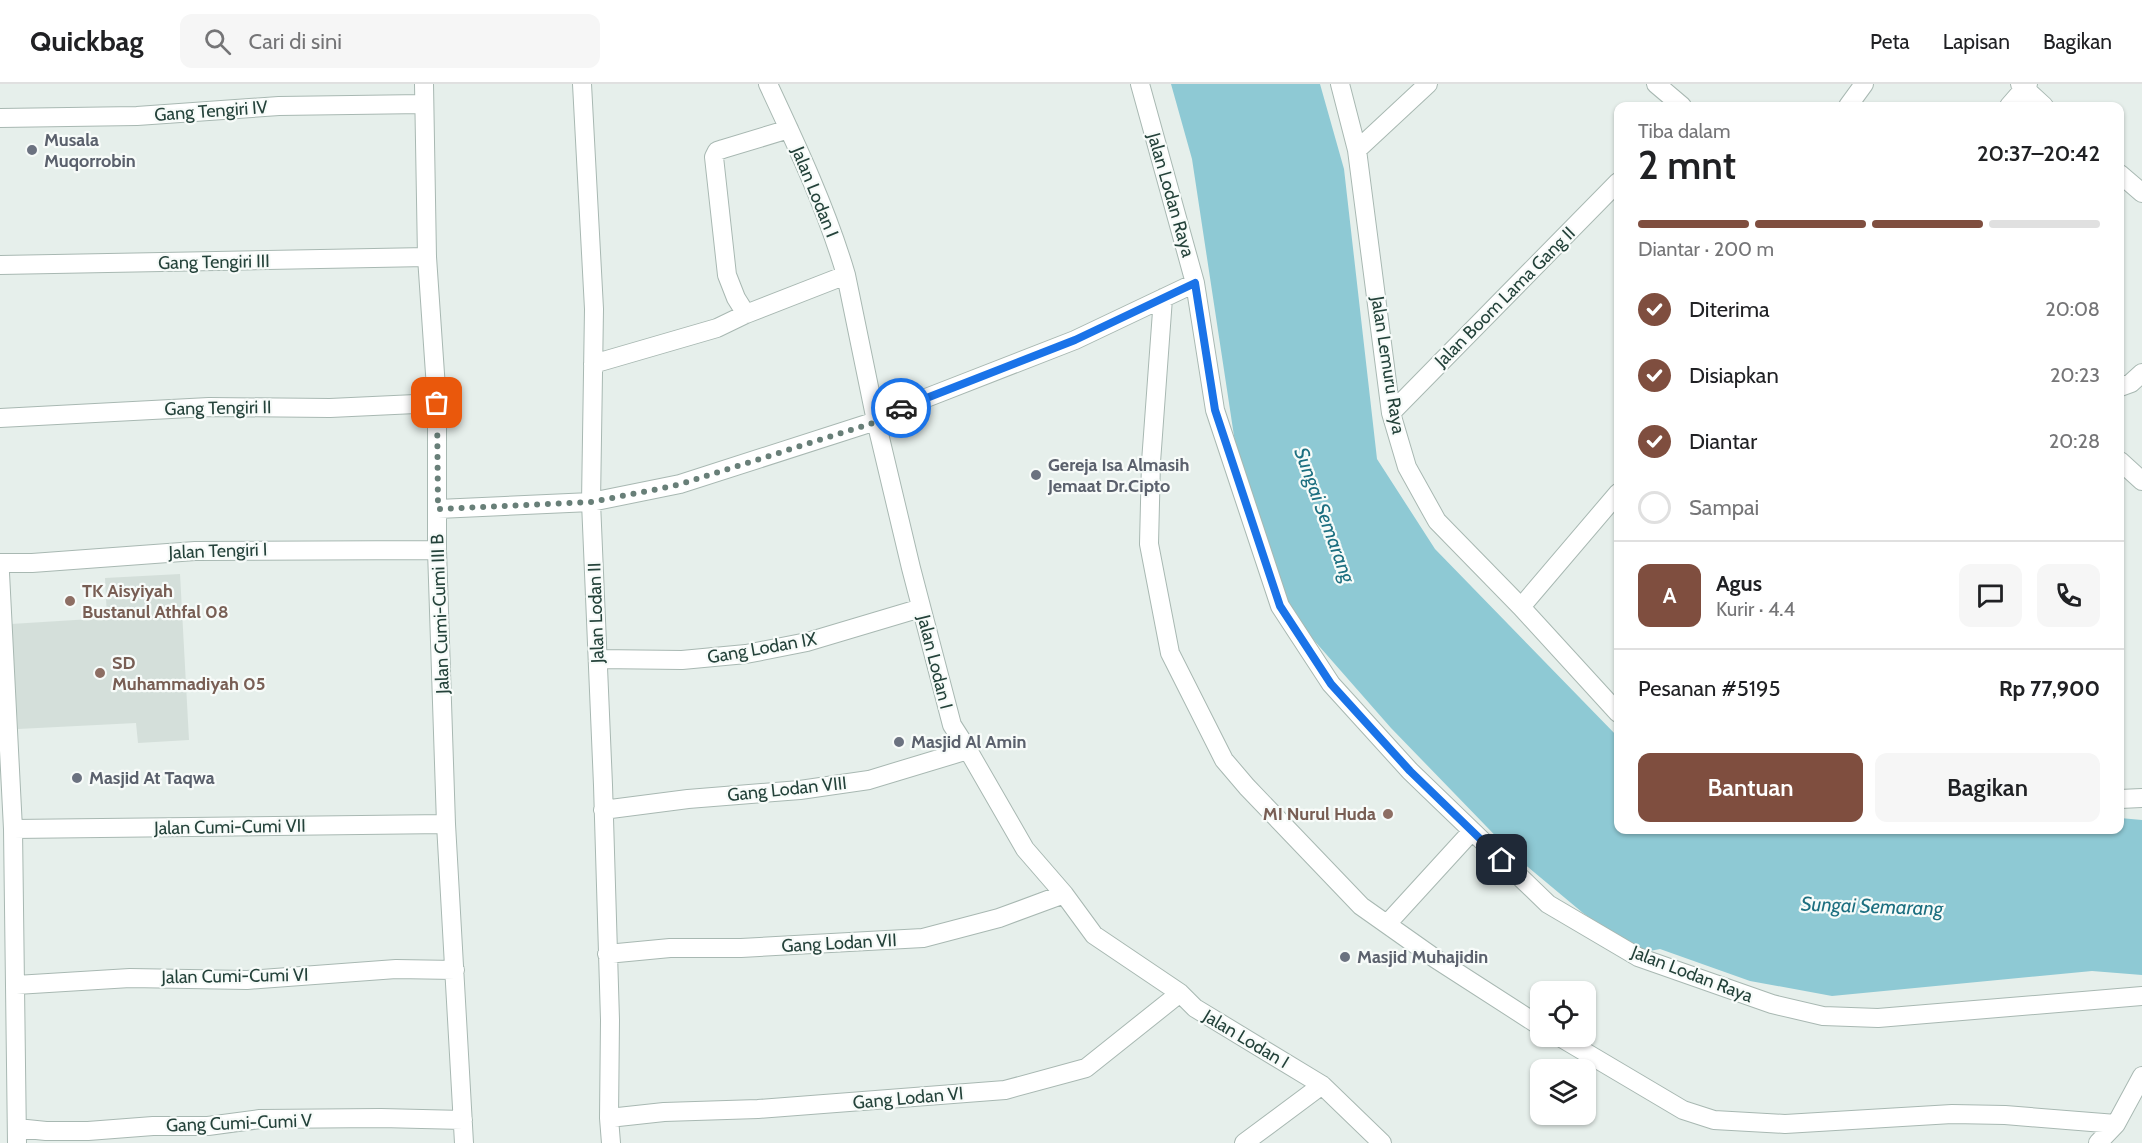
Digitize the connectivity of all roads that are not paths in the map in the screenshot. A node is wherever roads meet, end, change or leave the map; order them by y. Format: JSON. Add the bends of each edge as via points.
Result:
{"nodes":[{"id":1,"x":424,"y":84,"type":"edge"},
{"id":2,"x":582,"y":84,"type":"edge"},
{"id":3,"x":768,"y":84,"type":"edge"},
{"id":4,"x":1140,"y":84,"type":"edge"},
{"id":5,"x":1340,"y":84,"type":"edge"},
{"id":6,"x":1428,"y":84,"type":"edge"},
{"id":7,"x":1656,"y":84,"type":"edge"},
{"id":8,"x":1864,"y":84,"type":"edge"},
{"id":9,"x":2024,"y":85,"type":"edge"},
{"id":10,"x":1677,"y":102,"type":"edge"},
{"id":11,"x":1851,"y":102,"type":"edge"},
{"id":12,"x":2012,"y":102,"type":"edge"},
{"id":13,"x":2040,"y":102,"type":"edge"},
{"id":14,"x":423,"y":104,"type":"junction"},
{"id":15,"x":0,"y":118,"type":"edge"},
{"id":16,"x":789,"y":129,"type":"junction"},
{"id":17,"x":1357,"y":150,"type":"junction"},
{"id":18,"x":2124,"y":177,"type":"edge"},
{"id":19,"x":1614,"y":186,"type":"edge"},
{"id":20,"x":2142,"y":193,"type":"edge"},
{"id":21,"x":427,"y":257,"type":"junction"},
{"id":22,"x":0,"y":265,"type":"edge"},
{"id":23,"x":846,"y":275,"type":"junction"},
{"id":24,"x":1195,"y":283,"type":"junction"},
{"id":25,"x":1163,"y":298,"type":"junction"},
{"id":26,"x":746,"y":314,"type":"junction"},
{"id":27,"x":593,"y":364,"type":"junction"},
{"id":28,"x":2142,"y":373,"type":"edge"},
{"id":29,"x":2124,"y":386,"type":"edge"},
{"id":30,"x":437,"y":403,"type":"junction"},
{"id":31,"x":1391,"y":413,"type":"junction"},
{"id":32,"x":0,"y":418,"type":"edge"},
{"id":33,"x":876,"y":422,"type":"junction"},
{"id":34,"x":2124,"y":465,"type":"edge"},
{"id":35,"x":2142,"y":481,"type":"edge"},
{"id":36,"x":1614,"y":498,"type":"edge"},
{"id":37,"x":591,"y":502,"type":"junction"},
{"id":38,"x":438,"y":509,"type":"junction"},
{"id":39,"x":437,"y":550,"type":"junction"},
{"id":40,"x":0,"y":563,"type":"edge"},
{"id":41,"x":0,"y":573,"type":"edge"},
{"id":42,"x":1521,"y":607,"type":"junction"},
{"id":43,"x":921,"y":608,"type":"junction"},
{"id":44,"x":598,"y":659,"type":"junction"},
{"id":45,"x":1614,"y":709,"type":"edge"},
{"id":46,"x":968,"y":750,"type":"junction"},
{"id":47,"x":2142,"y":798,"type":"edge"},
{"id":48,"x":2124,"y":799,"type":"edge"},
{"id":49,"x":603,"y":810,"type":"junction"},
{"id":50,"x":446,"y":824,"type":"junction"},
{"id":51,"x":13,"y":829,"type":"junction"},
{"id":52,"x":1472,"y":831,"type":"junction"},
{"id":53,"x":1064,"y":894,"type":"junction"},
{"id":54,"x":1387,"y":924,"type":"junction"},
{"id":55,"x":607,"y":954,"type":"junction"},
{"id":56,"x":455,"y":970,"type":"junction"},
{"id":57,"x":16,"y":985,"type":"junction"},
{"id":58,"x":1180,"y":993,"type":"junction"},
{"id":59,"x":2142,"y":996,"type":"edge"},
{"id":60,"x":1530,"y":1020,"type":"edge"},
{"id":61,"x":1577,"y":1047,"type":"edge"},
{"id":62,"x":2142,"y":1076,"type":"edge"},
{"id":63,"x":1322,"y":1085,"type":"junction"},
{"id":64,"x":609,"y":1118,"type":"junction"},
{"id":65,"x":462,"y":1120,"type":"junction"},
{"id":66,"x":2116,"y":1124,"type":"junction"},
{"id":67,"x":17,"y":1135,"type":"edge"},
{"id":68,"x":464,"y":1143,"type":"edge"},
{"id":69,"x":610,"y":1143,"type":"edge"},
{"id":70,"x":1244,"y":1143,"type":"edge"},
{"id":71,"x":1382,"y":1143,"type":"edge"},
{"id":72,"x":2098,"y":1143,"type":"edge"}],
"edges":[{"from":1,"to":14,"type":"street","name":"Jalan Cumi-Cumi III B"},
{"from":2,"to":27,"type":"street","name":"Jalan Lodan II","via":[[594,309]]},
{"from":3,"to":16,"type":"street","name":"Jalan Lodan I"},
{"from":4,"to":24,"type":"street","name":"Jalan Lodan Raya"},
{"from":5,"to":17,"type":"street","name":"Jalan Lemuru Raya"},
{"from":6,"to":17,"type":"street"},
{"from":7,"to":10,"type":"street"},
{"from":8,"to":11,"type":"street"},
{"from":9,"to":12,"type":"street"},
{"from":9,"to":13,"type":"street"},
{"from":14,"to":15,"type":"street","name":"Gang Tengiri IV"},
{"from":14,"to":21,"type":"street","name":"Jalan Cumi-Cumi III B"},
{"from":16,"to":23,"type":"street","name":"Jalan Lodan I"},
{"from":16,"to":26,"type":"street","via":[[717,151],[714,157],[727,275]]},
{"from":17,"to":31,"type":"street","name":"Jalan Lemuru Raya"},
{"from":18,"to":20,"type":"street"},
{"from":19,"to":31,"type":"street","name":"Jalan Boom Lama Gang II"},
{"from":21,"to":22,"type":"street","name":"Gang Tengiri III"},
{"from":21,"to":30,"type":"street","name":"Jalan Cumi-Cumi III B"},
{"from":23,"to":26,"type":"street"},
{"from":23,"to":33,"type":"street","name":"Jalan Lodan I"},
{"from":24,"to":25,"type":"street"},
{"from":24,"to":52,"type":"street","name":"Jalan Lodan Raya","via":[[1215,410],[1280,606],[1331,684],[1410,771]]},
{"from":25,"to":33,"type":"street","via":[[1075,340],[903,407]]},
{"from":25,"to":54,"type":"street","via":[[1149,544],[1170,653],[1224,760],[1361,906]]},
{"from":26,"to":27,"type":"street","via":[[717,328]]},
{"from":27,"to":37,"type":"street","name":"Jalan Lodan II"},
{"from":28,"to":29,"type":"street"},
{"from":30,"to":32,"type":"street","name":"Gang Tengiri II","via":[[330,408],[209,407]]},
{"from":30,"to":38,"type":"street","name":"Jalan Cumi-Cumi III B"},
{"from":31,"to":42,"type":"street","name":"Jalan Lemuru Raya","via":[[1407,467],[1437,521]]},
{"from":33,"to":37,"type":"street","via":[[681,484]]},
{"from":33,"to":43,"type":"street","name":"Jalan Lodan I"},
{"from":34,"to":35,"type":"street"},
{"from":36,"to":42,"type":"street"},
{"from":37,"to":38,"type":"street"},
{"from":37,"to":44,"type":"street","name":"Jalan Lodan II"},
{"from":38,"to":39,"type":"street","name":"Jalan Cumi-Cumi III B"},
{"from":39,"to":40,"type":"street","name":"Jalan Tengiri I","via":[[195,551]]},
{"from":39,"to":50,"type":"street","name":"Jalan Cumi-Cumi III B"},
{"from":41,"to":51,"type":"street"},
{"from":42,"to":45,"type":"street","name":"Jalan Lemuru Raya"},
{"from":43,"to":44,"type":"street","name":"Gang Lodan IX","via":[[807,642],[746,654],[682,660]]},
{"from":43,"to":46,"type":"street","name":"Jalan Lodan I","via":[[952,725]]},
{"from":44,"to":49,"type":"street","name":"Jalan Lodan II"},
{"from":46,"to":49,"type":"street","name":"Gang Lodan VIII","via":[[869,780]]},
{"from":46,"to":53,"type":"street","name":"Jalan Lodan I","via":[[1025,849]]},
{"from":47,"to":48,"type":"street"},
{"from":49,"to":55,"type":"street","name":"Jalan Lodan II"},
{"from":50,"to":51,"type":"street","name":"Jalan Cumi-Cumi VII"},
{"from":50,"to":56,"type":"street","name":"Jalan Cumi-Cumi III B"},
{"from":51,"to":57,"type":"street"},
{"from":52,"to":54,"type":"street"},
{"from":52,"to":59,"type":"street","name":"Jalan Lodan Raya","via":[[1548,904],[1638,957],[1772,1004],[1823,1016],[1878,1018]]},
{"from":53,"to":55,"type":"street","name":"Gang Lodan VII","via":[[999,918],[923,938]]},
{"from":53,"to":58,"type":"street","name":"Jalan Lodan I","via":[[1094,935]]},
{"from":54,"to":60,"type":"street"},
{"from":55,"to":64,"type":"street","name":"Jalan Lodan II"},
{"from":56,"to":57,"type":"street","name":"Jalan Cumi-Cumi VI","via":[[396,969],[247,980],[130,978]]},
{"from":56,"to":65,"type":"street","name":"Jalan Cumi-Cumi III B"},
{"from":57,"to":67,"type":"street"},
{"from":58,"to":63,"type":"street","name":"Jalan Lodan I","via":[[1195,1008]]},
{"from":58,"to":64,"type":"street","name":"Gang Lodan VI","via":[[1086,1068],[1005,1090]]},
{"from":61,"to":66,"type":"street","via":[[1683,1110],[1714,1120],[1785,1124],[1973,1114]]},
{"from":62,"to":66,"type":"street"},
{"from":63,"to":70,"type":"street"},
{"from":63,"to":71,"type":"street","name":"Jalan Lodan I"},
{"from":64,"to":69,"type":"street","name":"Jalan Lodan II"},
{"from":65,"to":67,"type":"street","name":"Gang Cumi-Cumi V","via":[[260,1119],[208,1126]]},
{"from":65,"to":68,"type":"street","name":"Jalan Cumi-Cumi III B"},
{"from":66,"to":72,"type":"street"}]}
